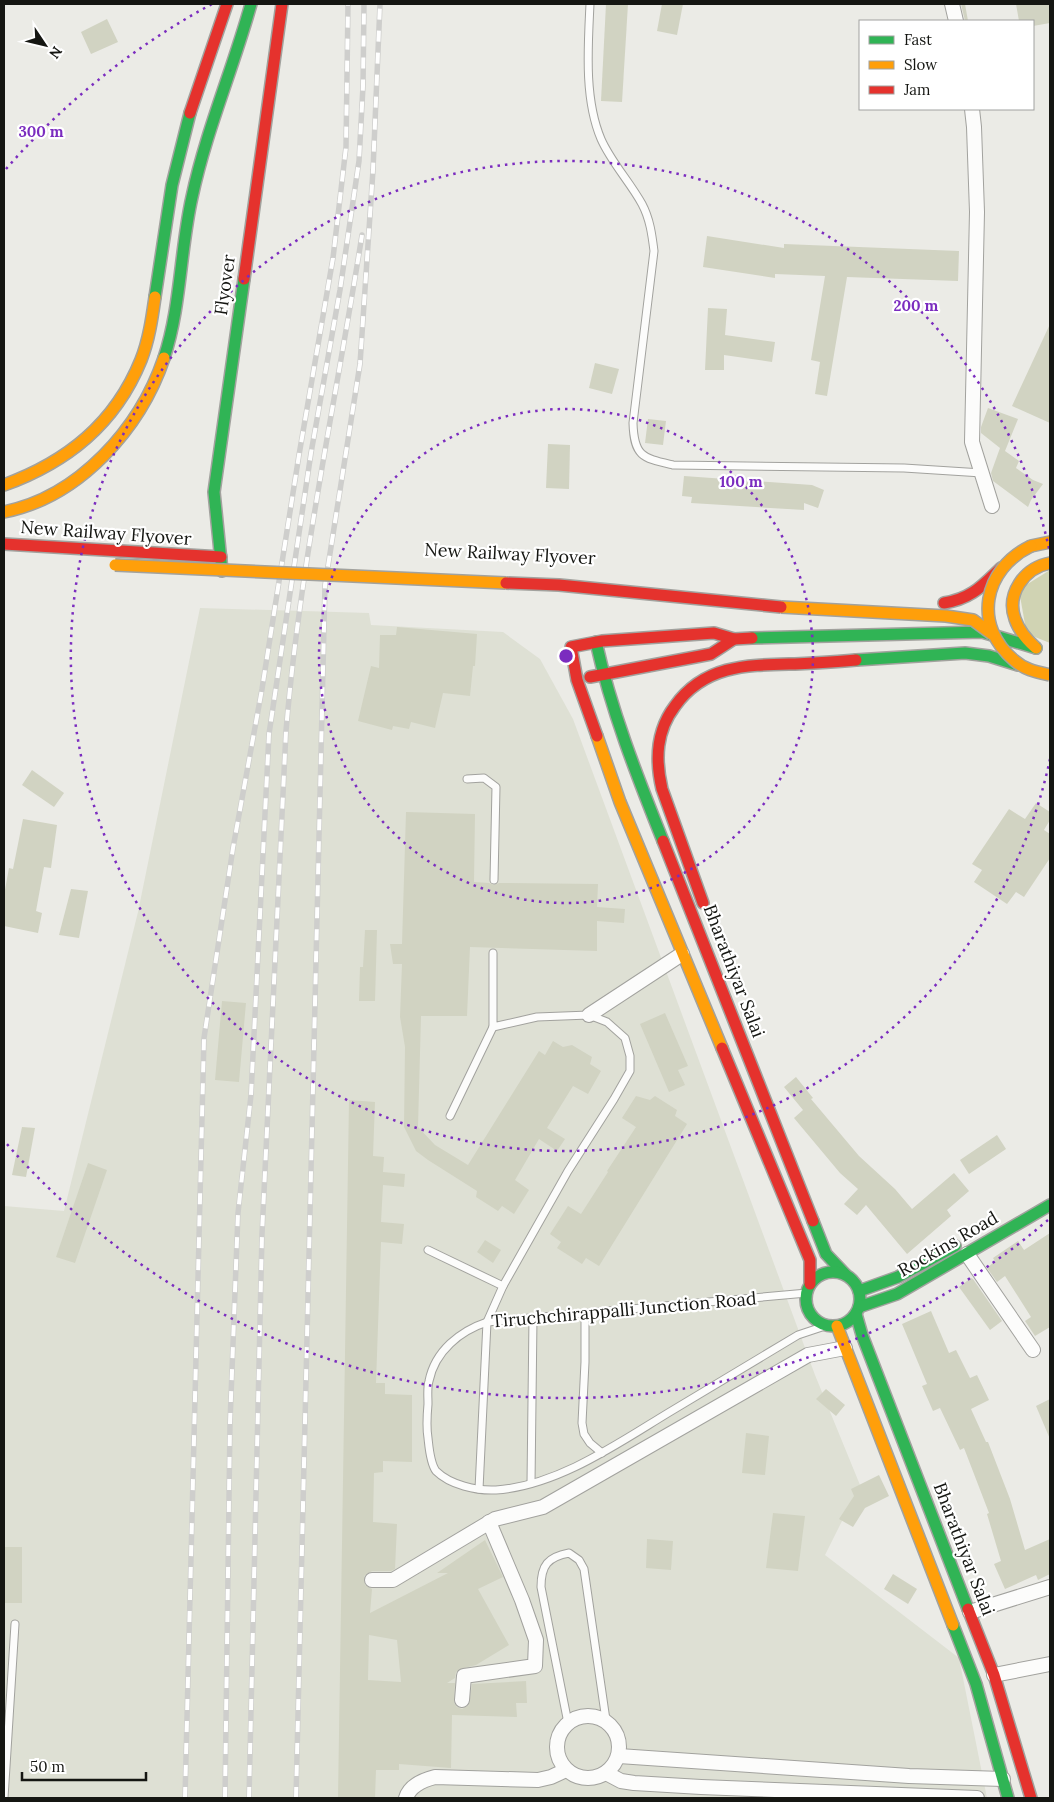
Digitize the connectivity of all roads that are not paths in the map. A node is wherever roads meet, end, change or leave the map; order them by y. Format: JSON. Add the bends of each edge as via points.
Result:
{"nodes":[{"id":1,"x":227,"y":4,"type":"edge"},
{"id":2,"x":251,"y":4,"type":"edge"},
{"id":3,"x":282,"y":4,"type":"edge"},
{"id":4,"x":590,"y":4,"type":"edge"},
{"id":5,"x":952,"y":4,"type":"edge"},
{"id":6,"x":956,"y":20,"type":"edge"},
{"id":7,"x":972,"y":110,"type":"edge"},
{"id":8,"x":209,"y":445,"type":"dead end"},
{"id":9,"x":982,"y":473,"type":"junction"},
{"id":10,"x":4,"y":485,"type":"edge"},
{"id":11,"x":204,"y":502,"type":"dead end"},
{"id":12,"x":992,"y":506,"type":"dead end"},
{"id":13,"x":4,"y":512,"type":"edge"},
{"id":14,"x":204,"y":541,"type":"dead end"},
{"id":15,"x":1050,"y":542,"type":"edge"},
{"id":16,"x":4,"y":544,"type":"edge"},
{"id":17,"x":205,"y":556,"type":"junction"},
{"id":18,"x":226,"y":557,"type":"junction"},
{"id":19,"x":1050,"y":563,"type":"edge"},
{"id":20,"x":110,"y":565,"type":"dead end"},
{"id":21,"x":1002,"y":567,"type":"junction"},
{"id":22,"x":206,"y":570,"type":"junction"},
{"id":23,"x":222,"y":571,"type":"junction"},
{"id":24,"x":1022,"y":579,"type":"junction"},
{"id":25,"x":1015,"y":590,"type":"junction"},
{"id":26,"x":934,"y":602,"type":"dead end"},
{"id":27,"x":952,"y":632,"type":"junction"},
{"id":28,"x":992,"y":634,"type":"junction"},
{"id":29,"x":734,"y":639,"type":"junction"},
{"id":30,"x":596,"y":642,"type":"junction"},
{"id":31,"x":1036,"y":648,"type":"junction"},
{"id":32,"x":1050,"y":651,"type":"edge"},
{"id":33,"x":1018,"y":665,"type":"junction"},
{"id":34,"x":603,"y":674,"type":"junction"},
{"id":35,"x":1050,"y":675,"type":"edge"},
{"id":36,"x":577,"y":680,"type":"junction"},
{"id":37,"x":467,"y":779,"type":"dead end"},
{"id":38,"x":494,"y":880,"type":"dead end"},
{"id":39,"x":700,"y":933,"type":"junction"},
{"id":40,"x":493,"y":953,"type":"dead end"},
{"id":41,"x":682,"y":954,"type":"junction"},
{"id":42,"x":590,"y":1015,"type":"junction"},
{"id":43,"x":493,"y":1027,"type":"junction"},
{"id":44,"x":450,"y":1116,"type":"dead end"},
{"id":45,"x":1034,"y":1201,"type":"dead end"},
{"id":46,"x":1050,"y":1205,"type":"edge"},
{"id":47,"x":428,"y":1250,"type":"dead end"},
{"id":48,"x":967,"y":1254,"type":"junction"},
{"id":49,"x":845,"y":1274,"type":"junction"},
{"id":50,"x":503,"y":1286,"type":"junction"},
{"id":51,"x":809,"y":1289,"type":"junction"},
{"id":52,"x":859,"y":1291,"type":"junction"},
{"id":53,"x":858,"y":1311,"type":"junction"},
{"id":54,"x":585,"y":1314,"type":"junction"},
{"id":55,"x":533,"y":1318,"type":"junction"},
{"id":56,"x":488,"y":1322,"type":"junction"},
{"id":57,"x":832,"y":1326,"type":"junction"},
{"id":58,"x":845,"y":1348,"type":"junction"},
{"id":59,"x":1033,"y":1350,"type":"dead end"},
{"id":60,"x":602,"y":1453,"type":"junction"},
{"id":61,"x":532,"y":1483,"type":"junction"},
{"id":62,"x":480,"y":1489,"type":"junction"},
{"id":63,"x":489,"y":1522,"type":"junction"},
{"id":64,"x":372,"y":1580,"type":"dead end"},
{"id":65,"x":1050,"y":1587,"type":"edge"},
{"id":66,"x":970,"y":1612,"type":"junction"},
{"id":67,"x":15,"y":1624,"type":"dead end"},
{"id":68,"x":1050,"y":1664,"type":"edge"},
{"id":69,"x":994,"y":1675,"type":"junction"},
{"id":70,"x":462,"y":1700,"type":"dead end"},
{"id":71,"x":606,"y":1720,"type":"junction"},
{"id":72,"x":568,"y":1723,"type":"junction"},
{"id":73,"x":618,"y":1756,"type":"junction"},
{"id":74,"x":566,"y":1770,"type":"junction"},
{"id":75,"x":606,"y":1773,"type":"junction"},
{"id":76,"x":1003,"y":1779,"type":"junction"},
{"id":77,"x":700,"y":1793,"type":"edge"},
{"id":78,"x":1030,"y":1796,"type":"edge"},
{"id":79,"x":4,"y":1798,"type":"edge"},
{"id":80,"x":406,"y":1798,"type":"edge"},
{"id":81,"x":978,"y":1798,"type":"edge"},
{"id":82,"x":1008,"y":1798,"type":"edge"},
{"id":83,"x":1013,"y":1798,"type":"edge"}],
"edges":[{"from":1,"to":10,"type":"main road","via":[[194,98],[178,156],[142,358],[126,392],[104,422],[48,468]]},
{"from":2,"to":13,"type":"main road","via":[[192,197],[174,312],[162,364],[146,401],[119,440],[89,470],[51,496],[19,510]]},
{"from":3,"to":18,"type":"main road","name":"Flyover","via":[[214,492]]},
{"from":4,"to":9,"type":"lane","via":[[588,50],[592,110],[602,140],[642,204],[651,228],[654,251],[633,423],[633,438],[638,452],[649,459],[673,465],[904,468]]},
{"from":5,"to":6,"type":"street"},
{"from":7,"to":9,"type":"street","via":[[977,212],[972,442]]},
{"from":8,"to":11,"type":"main road"},
{"from":9,"to":12,"type":"street"},
{"from":14,"to":17,"type":"main road"},
{"from":15,"to":21,"type":"main road","bridge":true,"via":[[1015,554]]},
{"from":15,"to":24,"type":"main road"},
{"from":16,"to":17,"type":"main road","name":"New Railway Flyover"},
{"from":17,"to":18,"type":"main road","name":"New Railway Flyover"},
{"from":17,"to":22,"type":"main road"},
{"from":18,"to":23,"type":"main road","name":"Flyover"},
{"from":19,"to":24,"type":"main road","via":[[1036,568]]},
{"from":20,"to":22,"type":"main road","name":"New Railway Flyover","bridge":true},
{"from":21,"to":26,"type":"main road","via":[[971,597],[955,602]]},
{"from":21,"to":28,"type":"main road","bridge":true,"via":[[988,600]]},
{"from":22,"to":23,"type":"main road","name":"New Railway Flyover","bridge":true},
{"from":23,"to":28,"type":"main road","name":"New Railway Flyover","bridge":true,"via":[[559,585],[777,607],[946,616],[974,620]]},
{"from":24,"to":25,"type":"main road"},
{"from":25,"to":27,"type":"main road","via":[[986,621]]},
{"from":25,"to":31,"type":"main road","via":[[1013,618],[1019,631]]},
{"from":27,"to":29,"type":"main road"},
{"from":27,"to":31,"type":"main road","via":[[982,632]]},
{"from":28,"to":33,"type":"main road","bridge":true,"via":[[1003,652]]},
{"from":29,"to":30,"type":"main road","via":[[714,633]]},
{"from":29,"to":34,"type":"main road","via":[[711,654]]},
{"from":30,"to":34,"type":"main road","name":"Bharathiyar Salai"},
{"from":30,"to":36,"type":"main road","via":[[571,648]]},
{"from":31,"to":32,"type":"main road"},
{"from":33,"to":35,"type":"main road","bridge":true,"via":[[1038,674]]},
{"from":33,"to":39,"type":"main road","via":[[966,653],[742,667],[704,678],[688,689],[665,721],[656,754],[662,789],[703,904]]},
{"from":34,"to":36,"type":"main road"},
{"from":34,"to":39,"type":"main road","name":"Bharathiyar Salai","via":[[641,785]]},
{"from":36,"to":41,"type":"main road","via":[[620,802]]},
{"from":37,"to":38,"type":"lane","via":[[484,778],[496,787]]},
{"from":39,"to":49,"type":"main road","name":"Bharathiyar Salai","via":[[826,1254]]},
{"from":40,"to":43,"type":"lane"},
{"from":41,"to":42,"type":"street"},
{"from":41,"to":51,"type":"main road","via":[[810,1260]]},
{"from":42,"to":43,"type":"lane","via":[[537,1017]]},
{"from":42,"to":50,"type":"lane","via":[[607,1022],[625,1038],[630,1071],[568,1171]]},
{"from":43,"to":44,"type":"lane"},
{"from":45,"to":52,"type":"main road","name":"Rockins Road","via":[[898,1277]]},
{"from":46,"to":48,"type":"main road","name":"Rockins Road"},
{"from":47,"to":50,"type":"lane"},
{"from":48,"to":53,"type":"main road","name":"Rockins Road","via":[[897,1294]]},
{"from":48,"to":59,"type":"street"},
{"from":49,"to":51,"type":"main road","via":[[830,1272],[816,1278]]},
{"from":49,"to":52,"type":"main road"},
{"from":50,"to":56,"type":"lane"},
{"from":51,"to":54,"type":"lane","name":"Tiruchchirappalli Junction Road"},
{"from":51,"to":57,"type":"main road","via":[[808,1310],[821,1323]]},
{"from":52,"to":53,"type":"main road"},
{"from":53,"to":57,"type":"main road","via":[[844,1324]]},
{"from":53,"to":66,"type":"main road","name":"Bharathiyar Salai","via":[[862,1335]]},
{"from":54,"to":55,"type":"lane","name":"Tiruchchirappalli Junction Road"},
{"from":54,"to":60,"type":"lane","via":[[582,1423],[590,1443]]},
{"from":55,"to":56,"type":"lane","name":"Tiruchchirappalli Junction Road"},
{"from":55,"to":61,"type":"lane"},
{"from":56,"to":62,"type":"lane"},
{"from":56,"to":62,"type":"lane","name":"Tiruchchirappalli Junction Road","via":[[456,1338],[440,1355],[429,1381],[427,1429],[435,1470],[471,1489]]},
{"from":57,"to":58,"type":"main road"},
{"from":57,"to":60,"type":"lane","name":"Tiruchchirappalli Junction Road","via":[[798,1335]]},
{"from":58,"to":63,"type":"street","via":[[808,1355],[543,1507]]},
{"from":58,"to":76,"type":"main road","via":[[976,1684]]},
{"from":60,"to":61,"type":"lane","name":"Tiruchchirappalli Junction Road"},
{"from":61,"to":62,"type":"lane","name":"Tiruchchirappalli Junction Road","via":[[496,1490]]},
{"from":63,"to":64,"type":"street","via":[[393,1580]]},
{"from":63,"to":70,"type":"street","via":[[536,1640],[535,1666],[464,1676]]},
{"from":65,"to":66,"type":"street"},
{"from":66,"to":69,"type":"main road","name":"Bharathiyar Salai"},
{"from":67,"to":79,"type":"lane"},
{"from":68,"to":69,"type":"street"},
{"from":69,"to":78,"type":"main road","name":"Bharathiyar Salai"},
{"from":71,"to":72,"type":"street","via":[[586,1715]]},
{"from":71,"to":72,"type":"lane","via":[[584,1569],[579,1560],[569,1553],[557,1555],[546,1564],[541,1576]]},
{"from":71,"to":73,"type":"street","via":[[618,1736]]},
{"from":72,"to":74,"type":"street","via":[[557,1740],[560,1762]]},
{"from":73,"to":75,"type":"street"},
{"from":73,"to":76,"type":"street","via":[[909,1776]]},
{"from":74,"to":75,"type":"street","via":[[586,1779]]},
{"from":74,"to":80,"type":"street","via":[[538,1780],[435,1777],[420,1781]]},
{"from":75,"to":77,"type":"street","via":[[621,1781]]},
{"from":76,"to":82,"type":"main road"},
{"from":77,"to":81,"type":"street"},
{"from":78,"to":83,"type":"street"}]}
